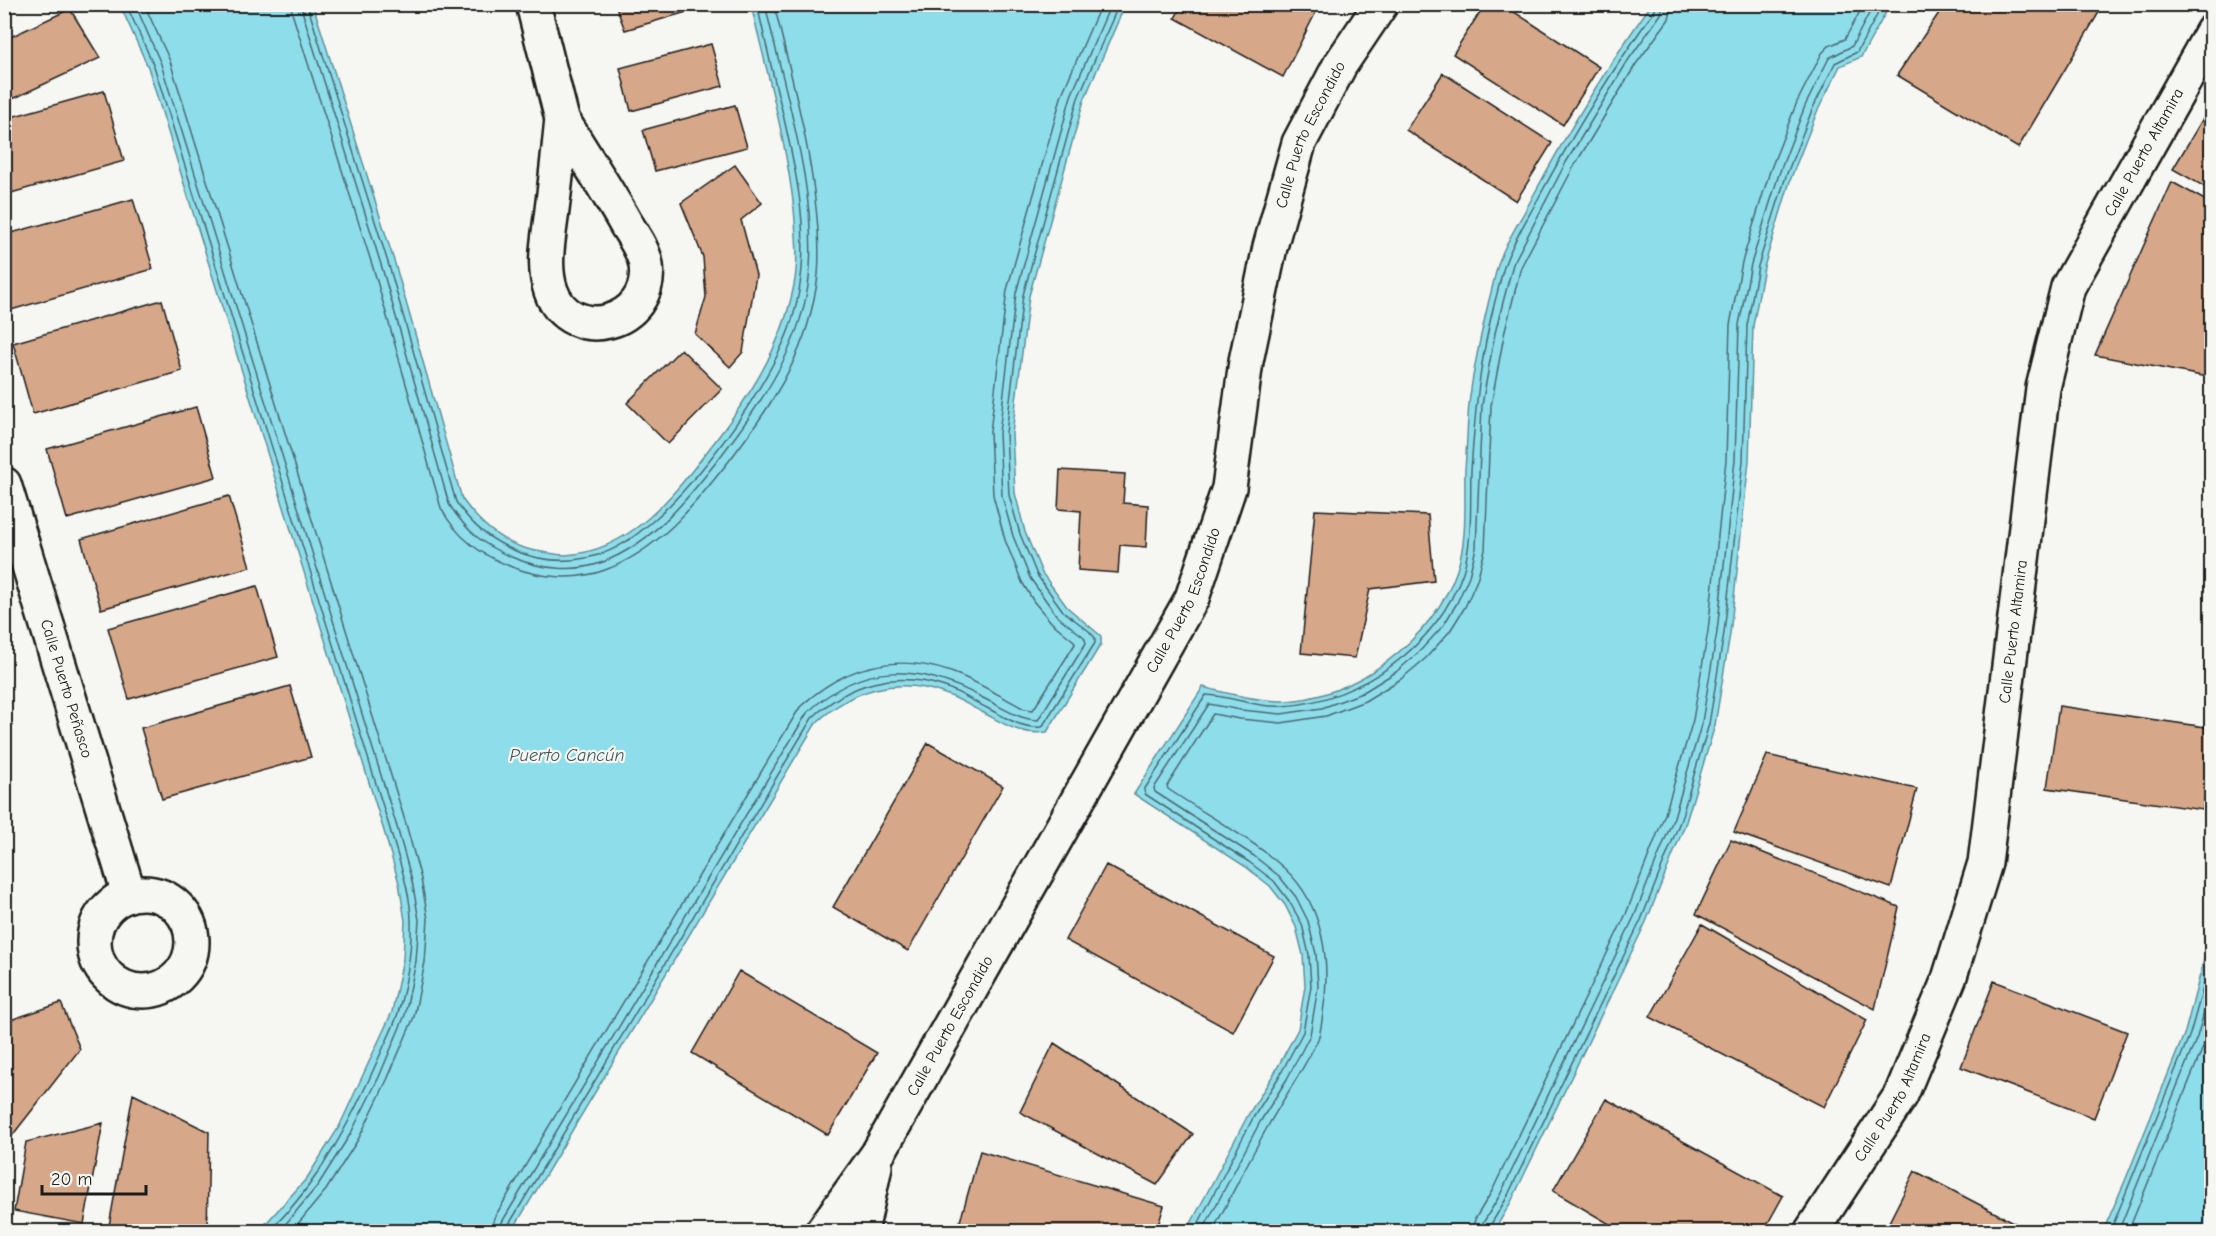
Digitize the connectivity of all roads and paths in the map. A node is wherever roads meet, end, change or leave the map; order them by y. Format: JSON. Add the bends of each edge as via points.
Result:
{"nodes":[{"id":1,"x":533,"y":4,"type":"edge"},
{"id":2,"x":1381,"y":4,"type":"edge"},
{"id":3,"x":2211,"y":32,"type":"edge"},
{"id":4,"x":562,"y":119,"type":"junction"},
{"id":5,"x":4,"y":484,"type":"edge"},
{"id":6,"x":129,"y":894,"type":"dead end"},
{"id":7,"x":877,"y":1155,"type":"junction"},
{"id":8,"x":822,"y":1232,"type":"edge"},
{"id":9,"x":861,"y":1232,"type":"edge"},
{"id":10,"x":1811,"y":1232,"type":"edge"}],
"edges":[{"from":1,"to":4,"type":"street"},
{"from":2,"to":7,"type":"street","name":"Calle Puerto Escondido","via":[[1340,65],[1299,143],[1270,247],[1245,361],[1229,488],[1192,598]]},
{"from":3,"to":10,"type":"street","name":"Calle Puerto Altamira","via":[[2068,286],[2043,388],[1984,862],[1949,979],[1901,1095]]},
{"from":4,"to":4,"type":"street","via":[[547,260],[551,292],[559,306],[572,316],[604,323],[633,309],[642,296],[646,263],[614,202]]},
{"from":5,"to":6,"type":"street","name":"Calle Puerto Peñasco"},
{"from":7,"to":8,"type":"street","name":"Calle Puerto Escondido"},
{"from":7,"to":9,"type":"street","name":"Calle Puerto Escondido"}]}
